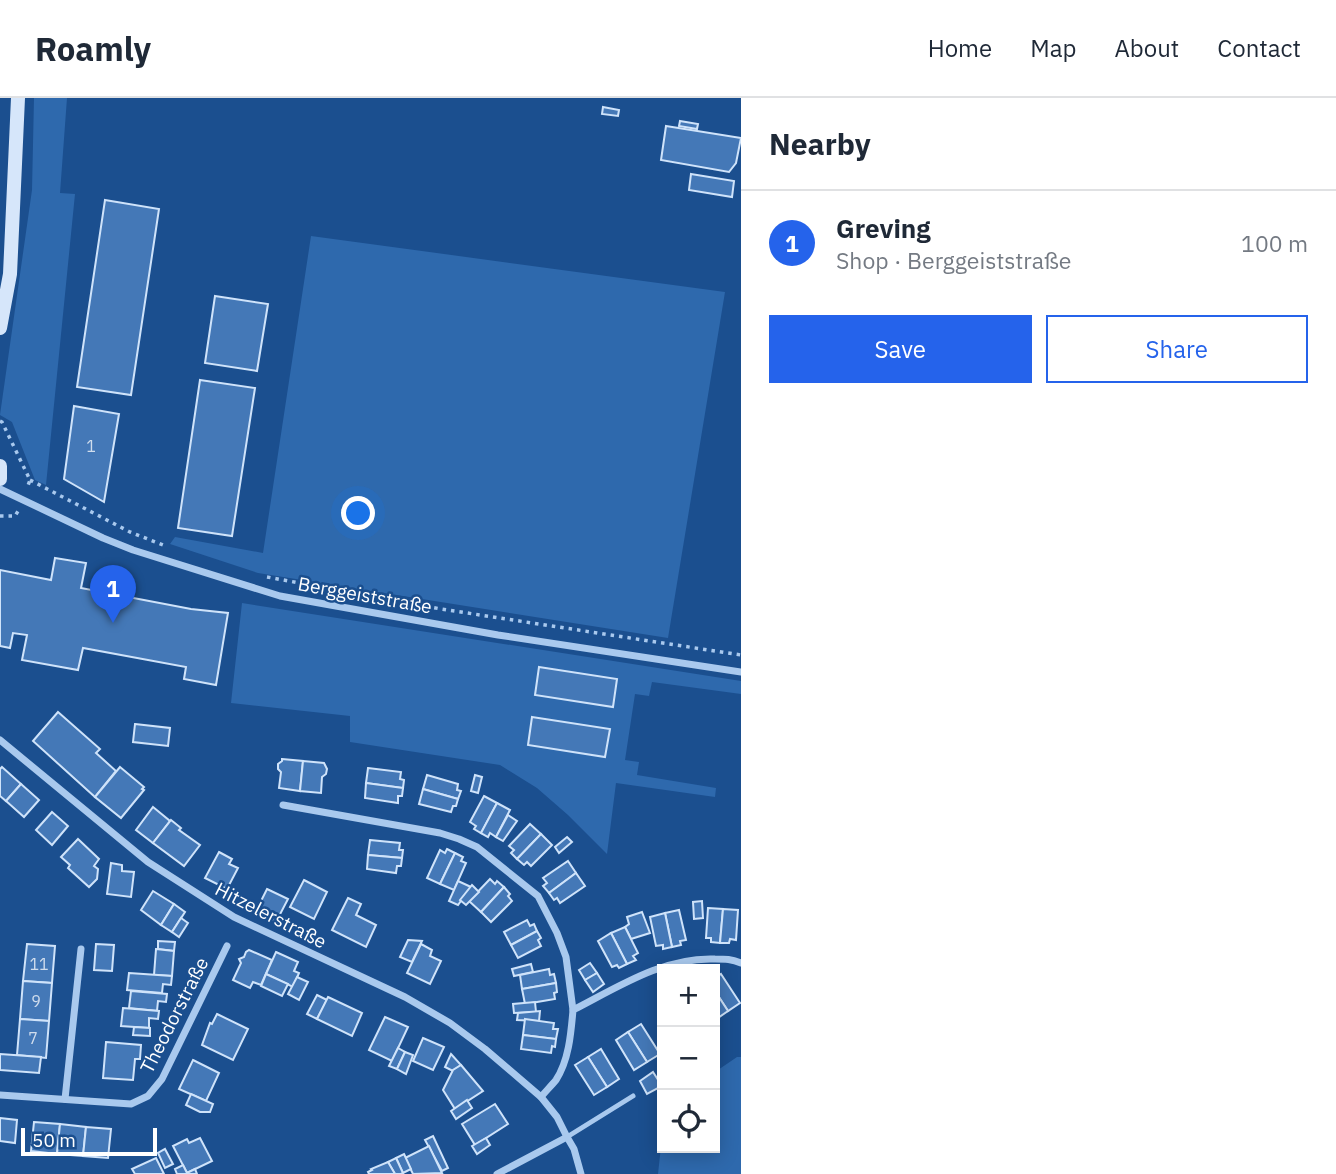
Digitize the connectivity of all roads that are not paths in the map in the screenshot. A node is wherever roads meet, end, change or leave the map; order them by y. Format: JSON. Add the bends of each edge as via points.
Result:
{"nodes":[{"id":1,"x":18,"y":98,"type":"edge"},
{"id":2,"x":0,"y":328,"type":"edge"},
{"id":3,"x":0,"y":466,"type":"edge"},
{"id":4,"x":0,"y":479,"type":"edge"},
{"id":5,"x":0,"y":489,"type":"edge"},
{"id":6,"x":741,"y":672,"type":"edge"},
{"id":7,"x":0,"y":740,"type":"edge"},
{"id":8,"x":283,"y":805,"type":"dead end"},
{"id":9,"x":227,"y":946,"type":"dead end"},
{"id":10,"x":81,"y":949,"type":"dead end"},
{"id":11,"x":741,"y":963,"type":"edge"},
{"id":12,"x":573,"y":1010,"type":"junction"},
{"id":13,"x":0,"y":1094,"type":"edge"},
{"id":14,"x":634,"y":1096,"type":"dead end"},
{"id":15,"x":541,"y":1097,"type":"junction"},
{"id":16,"x":65,"y":1099,"type":"junction"},
{"id":17,"x":567,"y":1137,"type":"junction"},
{"id":18,"x":497,"y":1174,"type":"edge"},
{"id":19,"x":581,"y":1174,"type":"edge"}],
"edges":[{"from":1,"to":2,"type":"main road","via":[[10,274]]},
{"from":3,"to":4,"type":"main road"},
{"from":5,"to":6,"type":"street","name":"Berggeiststraße","via":[[133,550],[280,596]]},
{"from":7,"to":15,"type":"street","name":"Hitzelerstraße","via":[[148,862],[234,917],[450,1023]]},
{"from":8,"to":12,"type":"street","via":[[440,833],[477,847],[538,897],[566,957]]},
{"from":9,"to":16,"type":"street","name":"Theodorstraße","via":[[162,1079],[148,1096],[131,1104]]},
{"from":10,"to":16,"type":"street"},
{"from":11,"to":12,"type":"street","via":[[697,958],[666,965]]},
{"from":12,"to":15,"type":"street","via":[[566,1054],[557,1078]]},
{"from":13,"to":16,"type":"street","name":"Theodorstraße"},
{"from":14,"to":17,"type":"lane"},
{"from":15,"to":17,"type":"street","name":"Hitzelerstraße"},
{"from":17,"to":18,"type":"street"},
{"from":17,"to":19,"type":"street","name":"Hitzelerstraße"}]}
